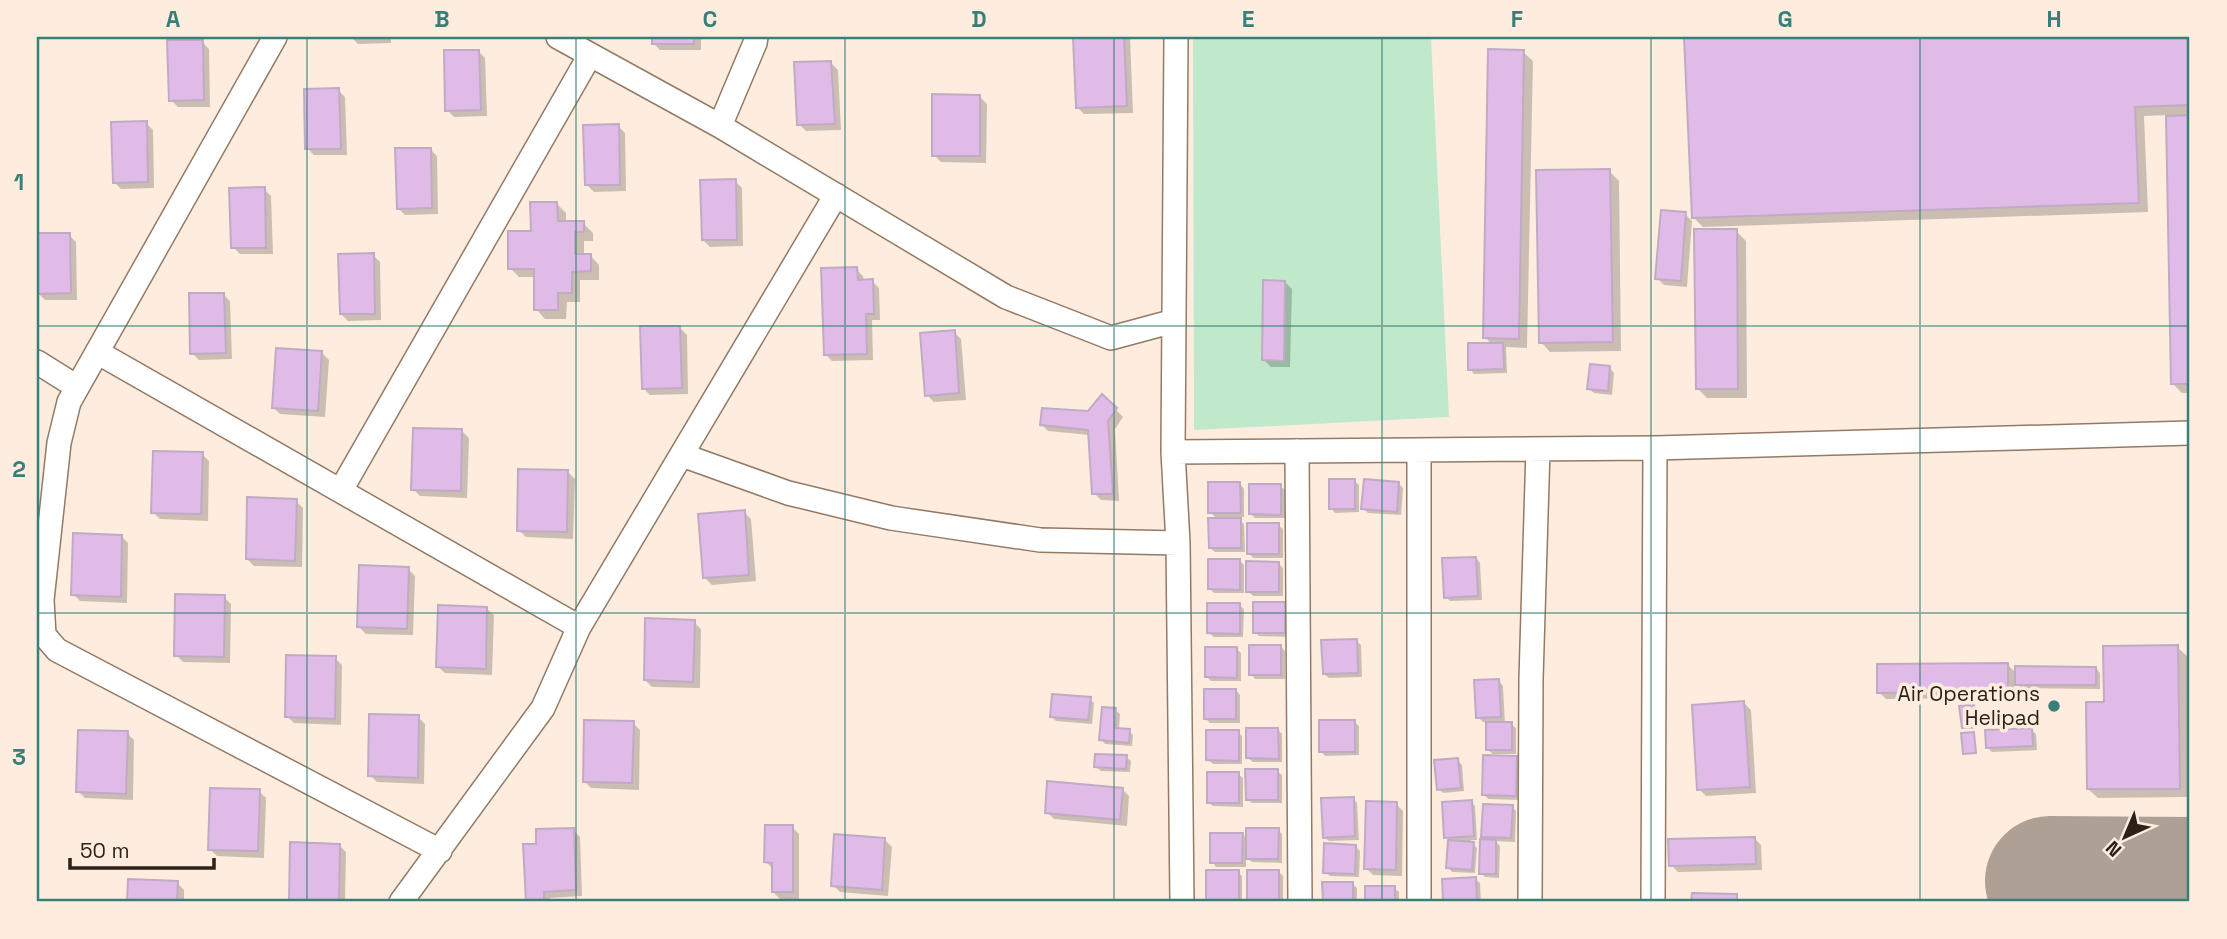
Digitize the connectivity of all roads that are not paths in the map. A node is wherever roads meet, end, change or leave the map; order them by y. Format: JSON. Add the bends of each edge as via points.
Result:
{"nodes":[{"id":1,"x":275,"y":37,"type":"edge"},
{"id":2,"x":558,"y":37,"type":"edge"},
{"id":3,"x":756,"y":37,"type":"edge"},
{"id":4,"x":1175,"y":37,"type":"edge"},
{"id":5,"x":590,"y":55,"type":"junction"},
{"id":6,"x":720,"y":126,"type":"junction"},
{"id":7,"x":836,"y":195,"type":"junction"},
{"id":8,"x":1174,"y":321,"type":"junction"},
{"id":9,"x":97,"y":352,"type":"junction"},
{"id":10,"x":37,"y":362,"type":"edge"},
{"id":11,"x":78,"y":387,"type":"junction"},
{"id":12,"x":2190,"y":433,"type":"edge"},
{"id":13,"x":1655,"y":448,"type":"junction"},
{"id":14,"x":1538,"y":449,"type":"junction"},
{"id":15,"x":1419,"y":450,"type":"junction"},
{"id":16,"x":1297,"y":451,"type":"junction"},
{"id":17,"x":1173,"y":452,"type":"junction"},
{"id":18,"x":682,"y":455,"type":"junction"},
{"id":19,"x":341,"y":490,"type":"junction"},
{"id":20,"x":1178,"y":543,"type":"junction"},
{"id":21,"x":579,"y":627,"type":"junction"},
{"id":22,"x":440,"y":851,"type":"junction"},
{"id":23,"x":401,"y":902,"type":"edge"},
{"id":24,"x":1182,"y":902,"type":"edge"},
{"id":25,"x":1300,"y":902,"type":"edge"},
{"id":26,"x":1419,"y":902,"type":"edge"},
{"id":27,"x":1530,"y":902,"type":"edge"},
{"id":28,"x":1653,"y":902,"type":"edge"}],
"edges":[{"from":1,"to":9,"type":"street"},
{"from":2,"to":5,"type":"street"},
{"from":3,"to":6,"type":"street"},
{"from":4,"to":8,"type":"street"},
{"from":5,"to":6,"type":"street"},
{"from":5,"to":19,"type":"street"},
{"from":6,"to":7,"type":"street"},
{"from":7,"to":8,"type":"street","via":[[1006,297],[1111,338]]},
{"from":7,"to":18,"type":"street"},
{"from":8,"to":17,"type":"street"},
{"from":9,"to":11,"type":"street"},
{"from":9,"to":19,"type":"street"},
{"from":10,"to":11,"type":"street"},
{"from":11,"to":22,"type":"street","via":[[69,401],[59,443],[42,600],[44,635],[57,650]]},
{"from":12,"to":13,"type":"street"},
{"from":13,"to":14,"type":"street"},
{"from":13,"to":28,"type":"street"},
{"from":14,"to":15,"type":"street"},
{"from":14,"to":27,"type":"street"},
{"from":15,"to":16,"type":"street"},
{"from":15,"to":26,"type":"street"},
{"from":16,"to":17,"type":"street"},
{"from":16,"to":25,"type":"street"},
{"from":17,"to":20,"type":"street"},
{"from":18,"to":20,"type":"street","via":[[788,493],[891,518],[1040,540]]},
{"from":18,"to":21,"type":"street"},
{"from":19,"to":21,"type":"street"},
{"from":20,"to":24,"type":"street"},
{"from":21,"to":22,"type":"street","via":[[543,708]]},
{"from":22,"to":23,"type":"street"}]}
